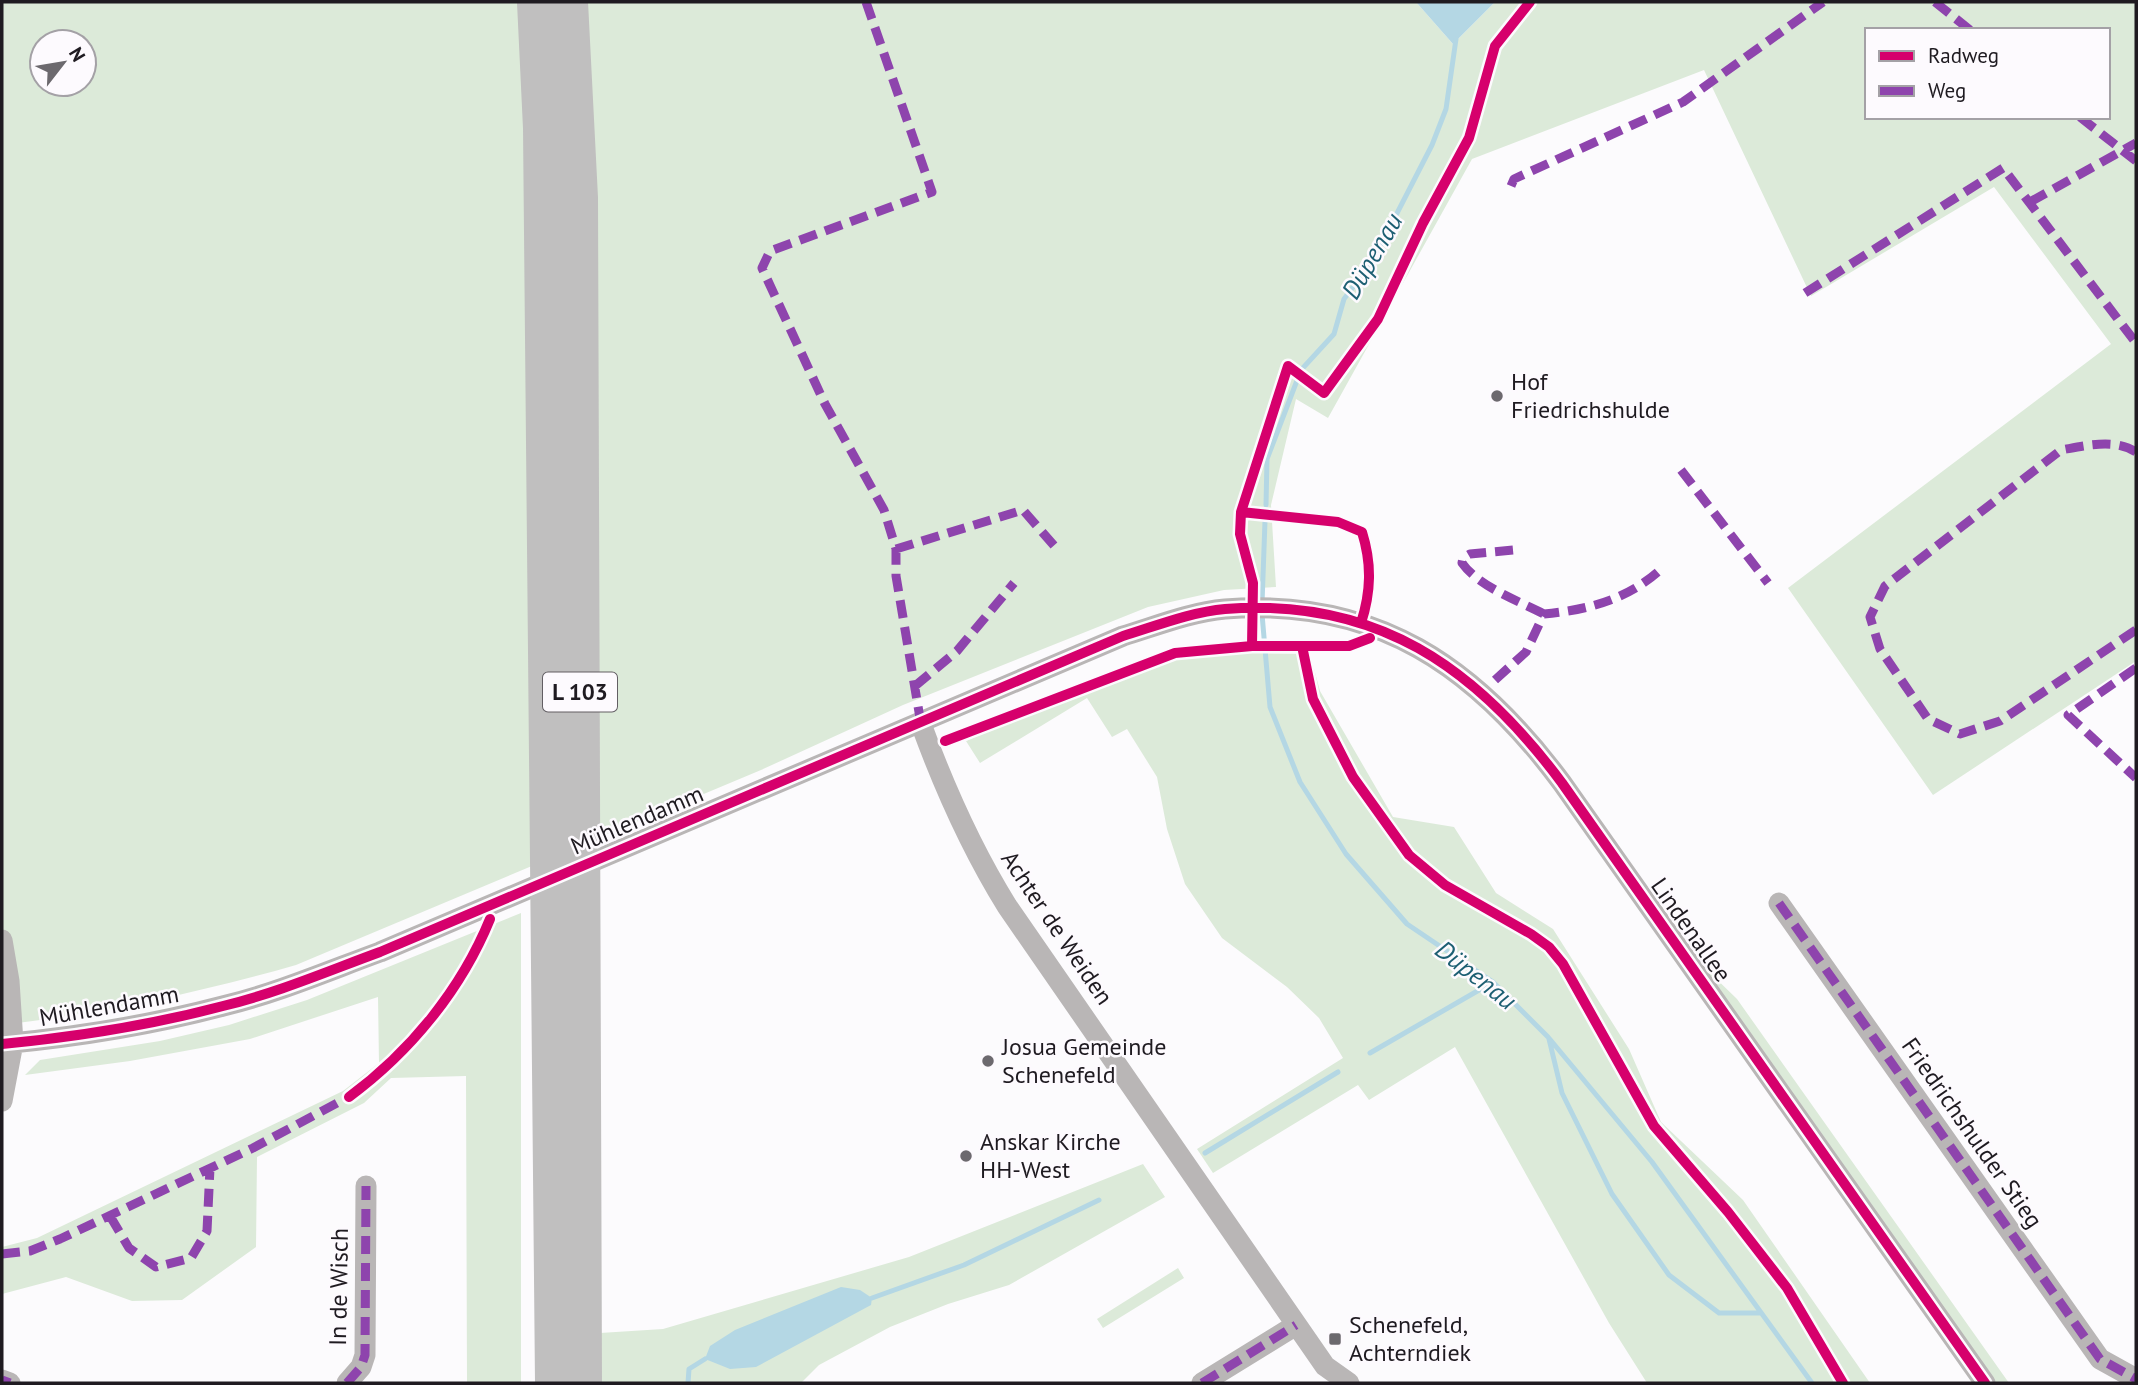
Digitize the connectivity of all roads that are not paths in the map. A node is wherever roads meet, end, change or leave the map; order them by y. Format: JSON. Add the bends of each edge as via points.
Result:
{"nodes":[{"id":1,"x":536,"y":2,"type":"edge"},
{"id":2,"x":569,"y":2,"type":"edge"},
{"id":3,"x":1279,"y":608,"type":"joint"},
{"id":4,"x":921,"y":724,"type":"junction"},
{"id":5,"x":1779,"y":903,"type":"dead end"},
{"id":6,"x":2,"y":940,"type":"edge"},
{"id":7,"x":7,"y":1043,"type":"edge"},
{"id":8,"x":2,"y":1101,"type":"edge"},
{"id":9,"x":366,"y":1186,"type":"dead end"},
{"id":10,"x":1296,"y":1325,"type":"junction"},
{"id":11,"x":2136,"y":1378,"type":"edge"},
{"id":12,"x":2,"y":1380,"type":"edge"},
{"id":13,"x":10,"y":1383,"type":"edge"},
{"id":14,"x":347,"y":1383,"type":"edge"},
{"id":15,"x":554,"y":1383,"type":"edge"},
{"id":16,"x":583,"y":1383,"type":"edge"},
{"id":17,"x":1202,"y":1383,"type":"edge"},
{"id":18,"x":1349,"y":1383,"type":"edge"},
{"id":19,"x":1985,"y":1383,"type":"edge"}],
"edges":[{"from":1,"to":15,"type":"highway","number":"L 103","via":[[542,128]]},
{"from":2,"to":16,"type":"highway","number":"L 103","via":[[579,198]]},
{"from":3,"to":4,"type":"street","name":"Mühlendamm","via":[[1224,609],[1123,636]]},
{"from":3,"to":19,"type":"street","name":"Lindenallee","via":[[1361,623],[1423,649],[1513,721],[1562,783]]},
{"from":4,"to":7,"type":"street","name":"Mühlendamm","via":[[341,967],[224,1006],[158,1021]]},
{"from":4,"to":10,"type":"street","name":"Achter de Weiden","via":[[959,819],[1000,894]]},
{"from":5,"to":11,"type":"street","name":"Friedrichshulder Stieg","via":[[2100,1359]]},
{"from":6,"to":7,"type":"street","via":[[9,981]]},
{"from":7,"to":8,"type":"street"},
{"from":9,"to":14,"type":"street","name":"In de Wisch","via":[[365,1355]]},
{"from":10,"to":17,"type":"street"},
{"from":10,"to":18,"type":"street","name":"Achter de Weiden","via":[[1325,1366]]},
{"from":12,"to":13,"type":"street"}]}
